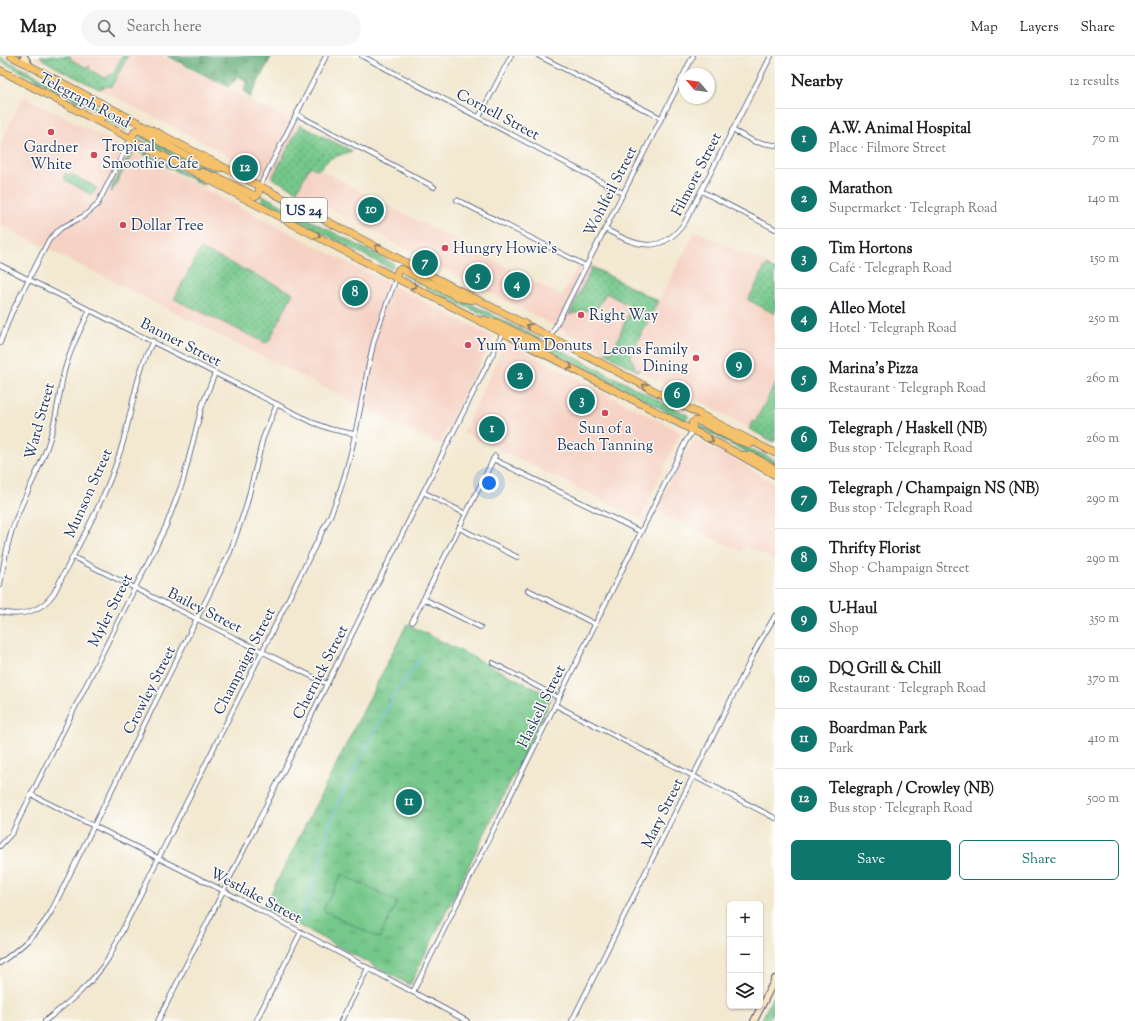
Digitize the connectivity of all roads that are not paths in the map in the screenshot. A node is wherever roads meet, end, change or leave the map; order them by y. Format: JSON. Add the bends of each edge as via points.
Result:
{"nodes":[{"id":1,"x":12,"y":56,"type":"edge"},
{"id":2,"x":24,"y":56,"type":"edge"},
{"id":3,"x":326,"y":56,"type":"edge"},
{"id":4,"x":362,"y":56,"type":"edge"},
{"id":5,"x":511,"y":56,"type":"edge"},
{"id":6,"x":539,"y":56,"type":"edge"},
{"id":7,"x":693,"y":56,"type":"edge"},
{"id":8,"x":770,"y":56,"type":"edge"},
{"id":9,"x":30,"y":66,"type":"junction"},
{"id":10,"x":0,"y":70,"type":"edge"},
{"id":11,"x":108,"y":107,"type":"junction"},
{"id":12,"x":296,"y":114,"type":"junction"},
{"id":13,"x":479,"y":117,"type":"junction"},
{"id":14,"x":661,"y":118,"type":"junction"},
{"id":15,"x":96,"y":120,"type":"junction"},
{"id":16,"x":732,"y":130,"type":"junction"},
{"id":17,"x":131,"y":139,"type":"junction"},
{"id":18,"x":775,"y":145,"type":"edge"},
{"id":19,"x":228,"y":170,"type":"junction"},
{"id":20,"x":194,"y":171,"type":"junction"},
{"id":21,"x":260,"y":186,"type":"junction"},
{"id":22,"x":434,"y":187,"type":"dead end"},
{"id":23,"x":700,"y":191,"type":"junction"},
{"id":24,"x":623,"y":193,"type":"junction"},
{"id":25,"x":457,"y":200,"type":"dead end"},
{"id":26,"x":605,"y":229,"type":"junction"},
{"id":27,"x":775,"y":229,"type":"edge"},
{"id":28,"x":0,"y":265,"type":"edge"},
{"id":29,"x":586,"y":266,"type":"junction"},
{"id":30,"x":396,"y":278,"type":"junction"},
{"id":31,"x":28,"y":279,"type":"junction"},
{"id":32,"x":478,"y":300,"type":"junction"},
{"id":33,"x":90,"y":310,"type":"junction"},
{"id":34,"x":475,"y":318,"type":"junction"},
{"id":35,"x":503,"y":333,"type":"junction"},
{"id":36,"x":549,"y":337,"type":"junction"},
{"id":37,"x":152,"y":341,"type":"junction"},
{"id":38,"x":0,"y":343,"type":"edge"},
{"id":39,"x":215,"y":373,"type":"junction"},
{"id":40,"x":277,"y":404,"type":"junction"},
{"id":41,"x":693,"y":430,"type":"junction"},
{"id":42,"x":354,"y":434,"type":"junction"},
{"id":43,"x":760,"y":446,"type":"junction"},
{"id":44,"x":775,"y":454,"type":"edge"},
{"id":45,"x":740,"y":455,"type":"junction"},
{"id":46,"x":775,"y":469,"type":"edge"},
{"id":47,"x":775,"y":475,"type":"edge"},
{"id":48,"x":424,"y":492,"type":"junction"},
{"id":49,"x":466,"y":514,"type":"junction"},
{"id":50,"x":459,"y":528,"type":"junction"},
{"id":51,"x":641,"y":532,"type":"junction"},
{"id":52,"x":73,"y":557,"type":"junction"},
{"id":53,"x":517,"y":557,"type":"dead end"},
{"id":54,"x":0,"y":585,"type":"edge"},
{"id":55,"x":135,"y":588,"type":"junction"},
{"id":56,"x":528,"y":590,"type":"dead end"},
{"id":57,"x":424,"y":599,"type":"junction"},
{"id":58,"x":0,"y":612,"type":"edge"},
{"id":59,"x":775,"y":616,"type":"edge"},
{"id":60,"x":197,"y":619,"type":"junction"},
{"id":61,"x":412,"y":622,"type":"dead end"},
{"id":62,"x":595,"y":624,"type":"junction"},
{"id":63,"x":480,"y":627,"type":"dead end"},
{"id":64,"x":262,"y":652,"type":"junction"},
{"id":65,"x":493,"y":663,"type":"dead end"},
{"id":66,"x":327,"y":684,"type":"junction"},
{"id":67,"x":559,"y":698,"type":"junction"},
{"id":68,"x":555,"y":705,"type":"junction"},
{"id":69,"x":694,"y":776,"type":"junction"},
{"id":70,"x":32,"y":795,"type":"junction"},
{"id":71,"x":775,"y":818,"type":"edge"},
{"id":72,"x":94,"y":826,"type":"junction"},
{"id":73,"x":0,"y":846,"type":"edge"},
{"id":74,"x":159,"y":859,"type":"junction"},
{"id":75,"x":224,"y":891,"type":"junction"},
{"id":76,"x":300,"y":932,"type":"junction"},
{"id":77,"x":0,"y":963,"type":"edge"},
{"id":78,"x":368,"y":968,"type":"junction"},
{"id":79,"x":775,"y":979,"type":"edge"},
{"id":80,"x":413,"y":992,"type":"junction"},
{"id":81,"x":45,"y":1021,"type":"edge"},
{"id":82,"x":158,"y":1021,"type":"edge"},
{"id":83,"x":256,"y":1021,"type":"edge"},
{"id":84,"x":341,"y":1021,"type":"edge"},
{"id":85,"x":467,"y":1021,"type":"edge"},
{"id":86,"x":572,"y":1021,"type":"edge"},
{"id":87,"x":754,"y":1021,"type":"edge"}],
"edges":[{"from":1,"to":9,"type":"main road","name":"Telegraph Road","number":"US 24"},
{"from":2,"to":9,"type":"street"},
{"from":3,"to":12,"type":"street"},
{"from":4,"to":13,"type":"street","name":"Cornell Street"},
{"from":5,"to":13,"type":"street"},
{"from":6,"to":14,"type":"street"},
{"from":7,"to":14,"type":"street","name":"Wohlfeil Street"},
{"from":8,"to":16,"type":"street","name":"Filmore Street"},
{"from":9,"to":11,"type":"main road","name":"Telegraph Road","number":"US 24"},
{"from":10,"to":15,"type":"main road","name":"Telegraph Road","number":"US 24"},
{"from":11,"to":15,"type":"main road","via":[[104,116]]},
{"from":11,"to":19,"type":"main road","name":"Telegraph Road","number":"US 24"},
{"from":12,"to":21,"type":"street"},
{"from":12,"to":22,"type":"street"},
{"from":13,"to":24,"type":"street","name":"Cornell Street"},
{"from":14,"to":24,"type":"street","name":"Wohlfeil Street"},
{"from":15,"to":17,"type":"main road","name":"Telegraph Road","number":"US 24"},
{"from":16,"to":18,"type":"street","via":[[755,142]]},
{"from":16,"to":23,"type":"street","name":"Filmore Street"},
{"from":17,"to":19,"type":"main road","via":[[139,130],[194,160]]},
{"from":17,"to":20,"type":"main road","name":"Telegraph Road","number":"US 24"},
{"from":17,"to":31,"type":"street","via":[[97,205],[52,236]]},
{"from":19,"to":21,"type":"main road","name":"Telegraph Road","number":"US 24"},
{"from":20,"to":21,"type":"main road","via":[[221,178],[255,196]]},
{"from":20,"to":30,"type":"main road","name":"Telegraph Road","number":"US 24","one_way":true},
{"from":32,"to":21,"type":"main road","name":"Telegraph Road","number":"US 24","one_way":true},
{"from":23,"to":26,"type":"street","name":"Filmore Street","via":[[681,228],[662,242],[637,244]]},
{"from":23,"to":27,"type":"street"},
{"from":24,"to":26,"type":"street","name":"Wohlfeil Street"},
{"from":25,"to":29,"type":"street"},
{"from":26,"to":29,"type":"street","name":"Wohlfeil Street"},
{"from":28,"to":31,"type":"street","name":"Banner Street"},
{"from":29,"to":36,"type":"street","name":"Wohlfeil Street"},
{"from":30,"to":32,"type":"main road","via":[[398,270],[401,269],[461,298]]},
{"from":30,"to":34,"type":"main road","name":"Telegraph Road","number":"US 24","one_way":true},
{"from":30,"to":42,"type":"street","name":"Champaign Street","via":[[374,342]]},
{"from":31,"to":33,"type":"street","name":"Banner Street"},
{"from":31,"to":38,"type":"street"},
{"from":36,"to":32,"type":"main road","name":"Telegraph Road","number":"US 24","one_way":true},
{"from":33,"to":37,"type":"street","name":"Banner Street"},
{"from":33,"to":54,"type":"street","name":"Ward Street","via":[[67,362],[45,453],[12,529]]},
{"from":34,"to":35,"type":"main road","name":"Telegraph Road","number":"US 24"},
{"from":34,"to":36,"type":"main road","via":[[497,323],[545,347],[548,345]]},
{"from":35,"to":41,"type":"main road","name":"Telegraph Road","number":"US 24","one_way":true},
{"from":35,"to":48,"type":"street","name":"Chernick Street"},
{"from":43,"to":36,"type":"main road","name":"Telegraph Road","number":"US 24","one_way":true},
{"from":37,"to":39,"type":"street","name":"Banner Street"},
{"from":37,"to":52,"type":"street","name":"Munson Street","via":[[143,362],[114,470]]},
{"from":39,"to":40,"type":"street","name":"Banner Street"},
{"from":39,"to":55,"type":"street","name":"Myler Street","via":[[202,406],[176,501]]},
{"from":40,"to":42,"type":"street","name":"Banner Street","via":[[325,427]]},
{"from":40,"to":60,"type":"street","name":"Crowley Street","via":[[263,438],[238,532]]},
{"from":41,"to":43,"type":"main road","via":[[692,423],[698,421],[740,442]]},
{"from":41,"to":45,"type":"main road","name":"Telegraph Road","number":"US 24","one_way":true},
{"from":41,"to":51,"type":"street","name":"Haskell Street"},
{"from":42,"to":64,"type":"street","name":"Champaign Street","via":[[346,474],[335,504]]},
{"from":43,"to":44,"type":"main road","name":"Telegraph Road","number":"US 24"},
{"from":45,"to":46,"type":"main road","via":[[752,456]]},
{"from":45,"to":47,"type":"main road","name":"Telegraph Road","number":"US 24"},
{"from":48,"to":49,"type":"street"},
{"from":48,"to":66,"type":"street","name":"Chernick Street"},
{"from":49,"to":50,"type":"street"},
{"from":49,"to":51,"type":"street","via":[[494,458]]},
{"from":50,"to":53,"type":"street"},
{"from":50,"to":57,"type":"street"},
{"from":51,"to":62,"type":"street","name":"Haskell Street"},
{"from":52,"to":55,"type":"street","name":"Bailey Street"},
{"from":52,"to":58,"type":"street","name":"Munson Street","via":[[54,593],[42,606],[21,614]]},
{"from":55,"to":60,"type":"street","name":"Bailey Street"},
{"from":55,"to":70,"type":"street","name":"Myler Street"},
{"from":56,"to":62,"type":"street"},
{"from":57,"to":61,"type":"street"},
{"from":57,"to":63,"type":"street"},
{"from":59,"to":69,"type":"street","name":"Mary Street","via":[[758,645]]},
{"from":60,"to":64,"type":"street","name":"Bailey Street"},
{"from":60,"to":72,"type":"street","name":"Crowley Street"},
{"from":62,"to":67,"type":"street","name":"Haskell Street"},
{"from":64,"to":66,"type":"street","name":"Bailey Street"},
{"from":64,"to":74,"type":"street","name":"Champaign Street"},
{"from":65,"to":67,"type":"street"},
{"from":66,"to":75,"type":"street","name":"Chernick Street"},
{"from":67,"to":68,"type":"street","name":"Haskell Street"},
{"from":68,"to":69,"type":"street"},
{"from":68,"to":80,"type":"street","name":"Haskell Street"},
{"from":69,"to":71,"type":"street"},
{"from":69,"to":86,"type":"street","name":"Mary Street"},
{"from":70,"to":72,"type":"street","name":"Westlake Street"},
{"from":70,"to":73,"type":"street","name":"Myler Street","via":[[12,834]]},
{"from":72,"to":74,"type":"street","name":"Westlake Street"},
{"from":72,"to":77,"type":"street","name":"Crowley Street","via":[[47,919],[31,938]]},
{"from":74,"to":75,"type":"street","name":"Westlake Street"},
{"from":74,"to":81,"type":"street","name":"Champaign Street","via":[[101,970],[80,992]]},
{"from":75,"to":76,"type":"street","name":"Westlake Street"},
{"from":75,"to":82,"type":"street","name":"Chernick Street"},
{"from":76,"to":78,"type":"street","name":"Westlake Street"},
{"from":76,"to":83,"type":"street"},
{"from":78,"to":80,"type":"street","name":"Westlake Street"},
{"from":78,"to":84,"type":"street"},
{"from":79,"to":87,"type":"street"},
{"from":80,"to":85,"type":"street","name":"Westlake Street"}]}
